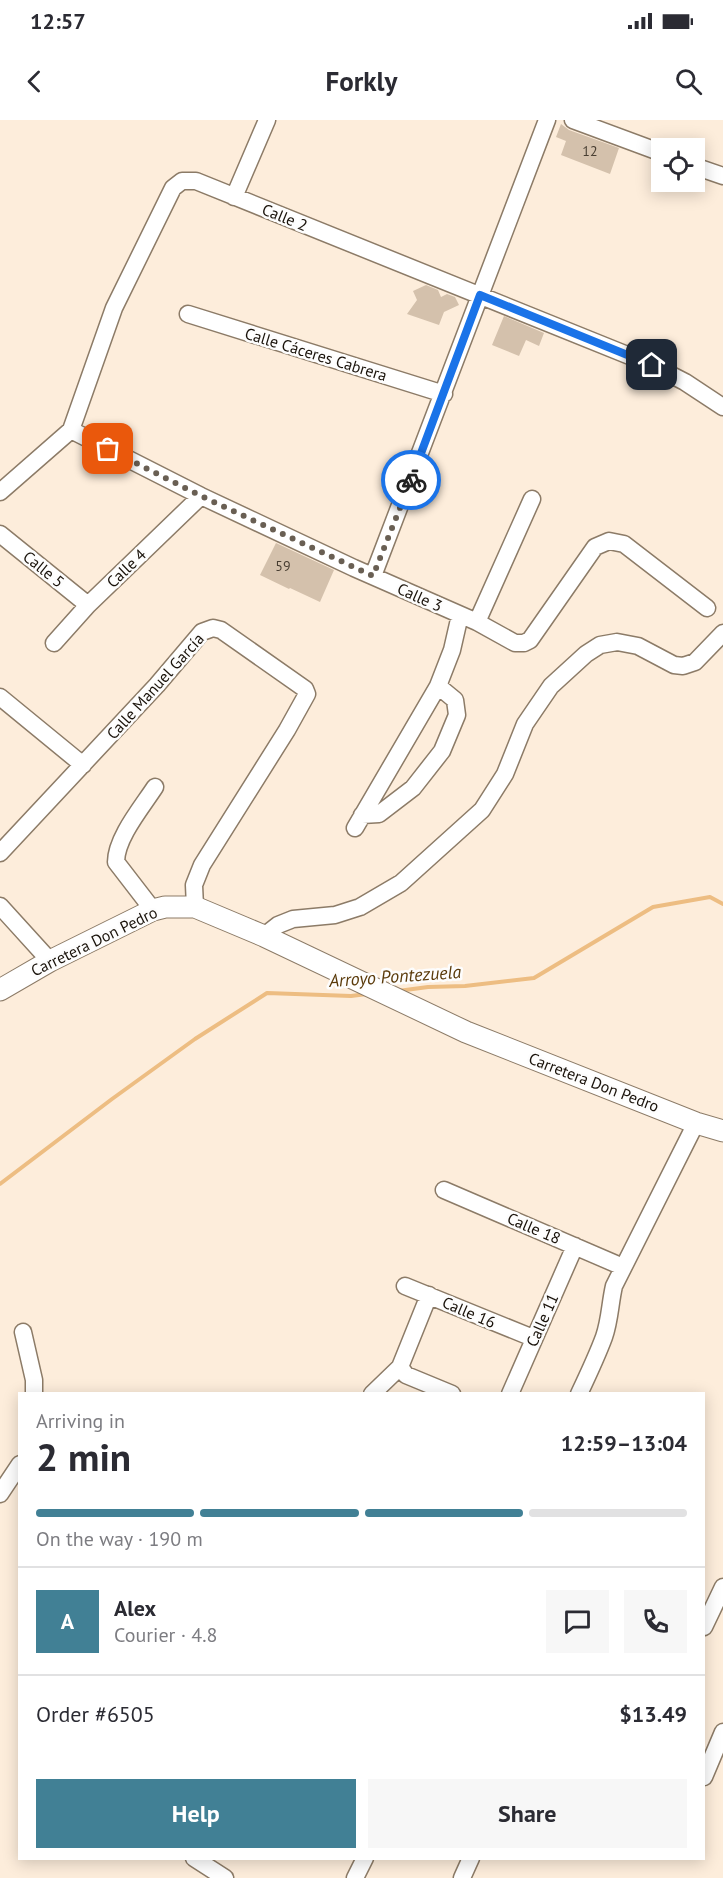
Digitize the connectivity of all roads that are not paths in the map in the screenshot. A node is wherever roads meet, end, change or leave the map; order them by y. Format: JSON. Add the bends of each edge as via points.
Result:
{"nodes":[{"id":1,"x":267,"y":120,"type":"edge"},
{"id":2,"x":547,"y":120,"type":"edge"},
{"id":3,"x":573,"y":120,"type":"edge"},
{"id":4,"x":651,"y":149,"type":"edge"},
{"id":5,"x":705,"y":170,"type":"edge"},
{"id":6,"x":723,"y":176,"type":"edge"},
{"id":7,"x":234,"y":197,"type":"junction"},
{"id":8,"x":480,"y":295,"type":"junction"},
{"id":9,"x":188,"y":314,"type":"dead end"},
{"id":10,"x":444,"y":394,"type":"junction"},
{"id":11,"x":723,"y":407,"type":"edge"},
{"id":12,"x":71,"y":430,"type":"junction"},
{"id":13,"x":0,"y":492,"type":"edge"},
{"id":14,"x":201,"y":496,"type":"junction"},
{"id":15,"x":532,"y":499,"type":"dead end"},
{"id":16,"x":0,"y":534,"type":"edge"},
{"id":17,"x":373,"y":576,"type":"junction"},
{"id":18,"x":88,"y":605,"type":"junction"},
{"id":19,"x":707,"y":608,"type":"dead end"},
{"id":20,"x":460,"y":615,"type":"junction"},
{"id":21,"x":477,"y":622,"type":"junction"},
{"id":22,"x":723,"y":633,"type":"edge"},
{"id":23,"x":54,"y":643,"type":"dead end"},
{"id":24,"x":438,"y":686,"type":"junction"},
{"id":25,"x":0,"y":697,"type":"edge"},
{"id":26,"x":82,"y":765,"type":"junction"},
{"id":27,"x":154,"y":787,"type":"dead end"},
{"id":28,"x":0,"y":853,"type":"edge"},
{"id":29,"x":0,"y":906,"type":"edge"},
{"id":30,"x":195,"y":908,"type":"junction"},
{"id":31,"x":153,"y":910,"type":"junction"},
{"id":32,"x":264,"y":936,"type":"junction"},
{"id":33,"x":50,"y":961,"type":"junction"},
{"id":34,"x":0,"y":990,"type":"edge"},
{"id":35,"x":696,"y":1123,"type":"junction"},
{"id":36,"x":723,"y":1131,"type":"edge"},
{"id":37,"x":444,"y":1190,"type":"dead end"},
{"id":38,"x":575,"y":1246,"type":"junction"},
{"id":39,"x":623,"y":1267,"type":"junction"},
{"id":40,"x":405,"y":1286,"type":"dead end"},
{"id":41,"x":429,"y":1295,"type":"junction"},
{"id":42,"x":23,"y":1332,"type":"dead end"},
{"id":43,"x":533,"y":1338,"type":"junction"},
{"id":44,"x":400,"y":1367,"type":"junction"},
{"id":45,"x":34,"y":1392,"type":"edge"},
{"id":46,"x":374,"y":1392,"type":"edge"},
{"id":47,"x":447,"y":1392,"type":"edge"},
{"id":48,"x":511,"y":1392,"type":"edge"},
{"id":49,"x":580,"y":1392,"type":"edge"},
{"id":50,"x":18,"y":1467,"type":"edge"},
{"id":51,"x":0,"y":1494,"type":"edge"},
{"id":52,"x":723,"y":1587,"type":"edge"},
{"id":53,"x":718,"y":1611,"type":"edge"},
{"id":54,"x":705,"y":1626,"type":"edge"},
{"id":55,"x":723,"y":1732,"type":"edge"},
{"id":56,"x":705,"y":1776,"type":"edge"},
{"id":57,"x":196,"y":1860,"type":"edge"},
{"id":58,"x":364,"y":1860,"type":"edge"},
{"id":59,"x":470,"y":1860,"type":"edge"},
{"id":60,"x":216,"y":1876,"type":"edge"},
{"id":61,"x":355,"y":1878,"type":"edge"},
{"id":62,"x":462,"y":1878,"type":"edge"}],
"edges":[{"from":1,"to":7,"type":"street"},
{"from":2,"to":8,"type":"street"},
{"from":3,"to":4,"type":"street"},
{"from":5,"to":6,"type":"street"},
{"from":7,"to":8,"type":"street","name":"Calle 2"},
{"from":7,"to":12,"type":"street","name":"Calle 2","via":[[196,182],[182,181],[172,188],[114,308]]},
{"from":8,"to":10,"type":"street"},
{"from":8,"to":11,"type":"street","name":"Calle 2","via":[[652,365]]},
{"from":9,"to":10,"type":"street","name":"Calle Cáceres Cabrera"},
{"from":10,"to":17,"type":"street"},
{"from":12,"to":13,"type":"street","name":"Calle 2"},
{"from":12,"to":14,"type":"street","name":"Calle 3"},
{"from":14,"to":17,"type":"street","name":"Calle 3"},
{"from":14,"to":18,"type":"street","name":"Calle 4"},
{"from":15,"to":21,"type":"street"},
{"from":16,"to":18,"type":"street","name":"Calle 5"},
{"from":17,"to":20,"type":"street","name":"Calle 3"},
{"from":18,"to":23,"type":"street","name":"Calle 4"},
{"from":19,"to":21,"type":"street","name":"Calle 3","via":[[624,544],[609,541],[595,548],[530,640],[515,643]]},
{"from":20,"to":21,"type":"street","name":"Calle 3"},
{"from":20,"to":24,"type":"street"},
{"from":22,"to":32,"type":"street","via":[[695,662],[683,666],[638,646],[617,642],[600,645],[585,654],[551,686],[525,724],[505,774],[482,810],[401,883],[360,907],[335,915],[293,919]]},
{"from":24,"to":24,"type":"street","via":[[358,821],[379,814],[413,788],[442,750],[457,715],[455,700]]},
{"from":25,"to":26,"type":"street"},
{"from":26,"to":28,"type":"street","name":"Calle Manuel García"},
{"from":26,"to":30,"type":"street","name":"Calle Manuel García","via":[[207,629],[221,630],[306,689],[307,694],[287,730],[202,865],[194,885]]},
{"from":27,"to":31,"type":"street","via":[[116,853],[116,862]]},
{"from":29,"to":33,"type":"street"},
{"from":30,"to":31,"type":"street","name":"Carretera Don Pedro"},
{"from":30,"to":32,"type":"street","name":"Carretera Don Pedro"},
{"from":31,"to":33,"type":"street","name":"Carretera Don Pedro"},
{"from":32,"to":35,"type":"street","name":"Carretera Don Pedro","via":[[465,1032]]},
{"from":33,"to":34,"type":"street","name":"Carretera Don Pedro"},
{"from":35,"to":36,"type":"street","name":"Carretera Don Pedro"},
{"from":35,"to":39,"type":"street"},
{"from":37,"to":38,"type":"street","name":"Calle 18"},
{"from":38,"to":39,"type":"street","name":"Calle 18"},
{"from":38,"to":43,"type":"street","name":"Calle 11"},
{"from":39,"to":49,"type":"street","via":[[614,1286],[604,1336]]},
{"from":40,"to":41,"type":"street","name":"Calle 16"},
{"from":41,"to":43,"type":"street","name":"Calle 16"},
{"from":41,"to":44,"type":"street"},
{"from":42,"to":45,"type":"street"},
{"from":43,"to":48,"type":"street","name":"Calle 11"},
{"from":44,"to":46,"type":"street"},
{"from":44,"to":47,"type":"street","via":[[406,1375]]},
{"from":50,"to":51,"type":"street"},
{"from":52,"to":53,"type":"street"},
{"from":53,"to":54,"type":"street"},
{"from":55,"to":56,"type":"street"},
{"from":57,"to":60,"type":"street"},
{"from":58,"to":61,"type":"street"},
{"from":59,"to":62,"type":"street"}]}
